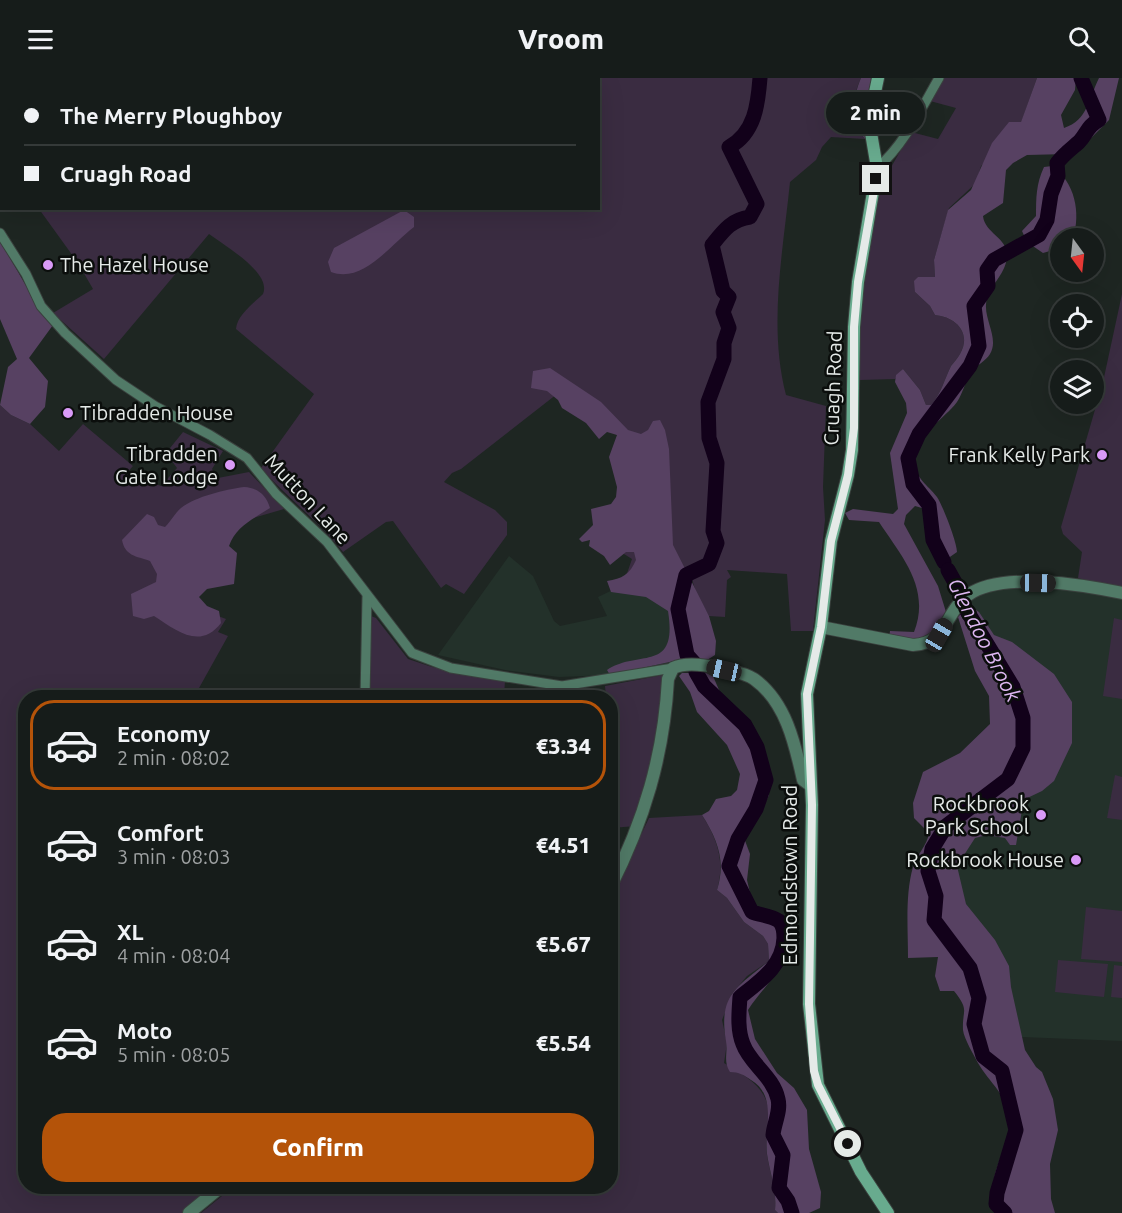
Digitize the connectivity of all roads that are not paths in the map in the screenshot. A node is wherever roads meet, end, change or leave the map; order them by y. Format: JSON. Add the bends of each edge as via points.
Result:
{"nodes":[{"id":1,"x":878,"y":78,"type":"edge"},
{"id":2,"x":939,"y":78,"type":"edge"},
{"id":3,"x":877,"y":168,"type":"junction"},
{"id":4,"x":0,"y":233,"type":"edge"},
{"id":5,"x":1122,"y":593,"type":"edge"},
{"id":6,"x":367,"y":597,"type":"junction"},
{"id":7,"x":821,"y":627,"type":"junction"},
{"id":8,"x":678,"y":667,"type":"junction"},
{"id":9,"x":562,"y":686,"type":"junction"},
{"id":10,"x":365,"y":690,"type":"edge"},
{"id":11,"x":562,"y":690,"type":"edge"},
{"id":12,"x":811,"y":786,"type":"junction"},
{"id":13,"x":618,"y":871,"type":"edge"},
{"id":14,"x":212,"y":1194,"type":"edge"},
{"id":15,"x":189,"y":1213,"type":"edge"},
{"id":16,"x":888,"y":1213,"type":"edge"}],
"edges":[{"from":1,"to":3,"type":"main road","name":"Cruagh Road","via":[[869,121]]},
{"from":2,"to":3,"type":"street","via":[[917,117],[888,159]]},
{"from":3,"to":7,"type":"main road","name":"Cruagh Road","via":[[854,327],[852,450],[831,541]]},
{"from":4,"to":6,"type":"street","name":"Mutton Lane","via":[[41,306],[65,333],[116,380],[246,458],[276,494],[327,542]]},
{"from":5,"to":7,"type":"street","via":[[1082,585],[1021,583],[982,588],[966,597],[939,635],[926,644],[913,645]]},
{"from":6,"to":9,"type":"street","name":"Mutton Lane","via":[[412,653],[451,668]]},
{"from":6,"to":10,"type":"street"},
{"from":7,"to":12,"type":"main road","name":"Edmondstown Road","via":[[807,694]]},
{"from":8,"to":9,"type":"street","name":"Mutton Lane"},
{"from":8,"to":12,"type":"street","via":[[708,666],[753,678],[782,711],[803,780]]},
{"from":8,"to":13,"type":"street","via":[[668,679],[659,761],[649,798]]},
{"from":9,"to":11,"type":"street"},
{"from":12,"to":16,"type":"main road","name":"Edmondstown Road","via":[[809,1004],[814,1071],[861,1172]]},
{"from":14,"to":15,"type":"street"}]}
